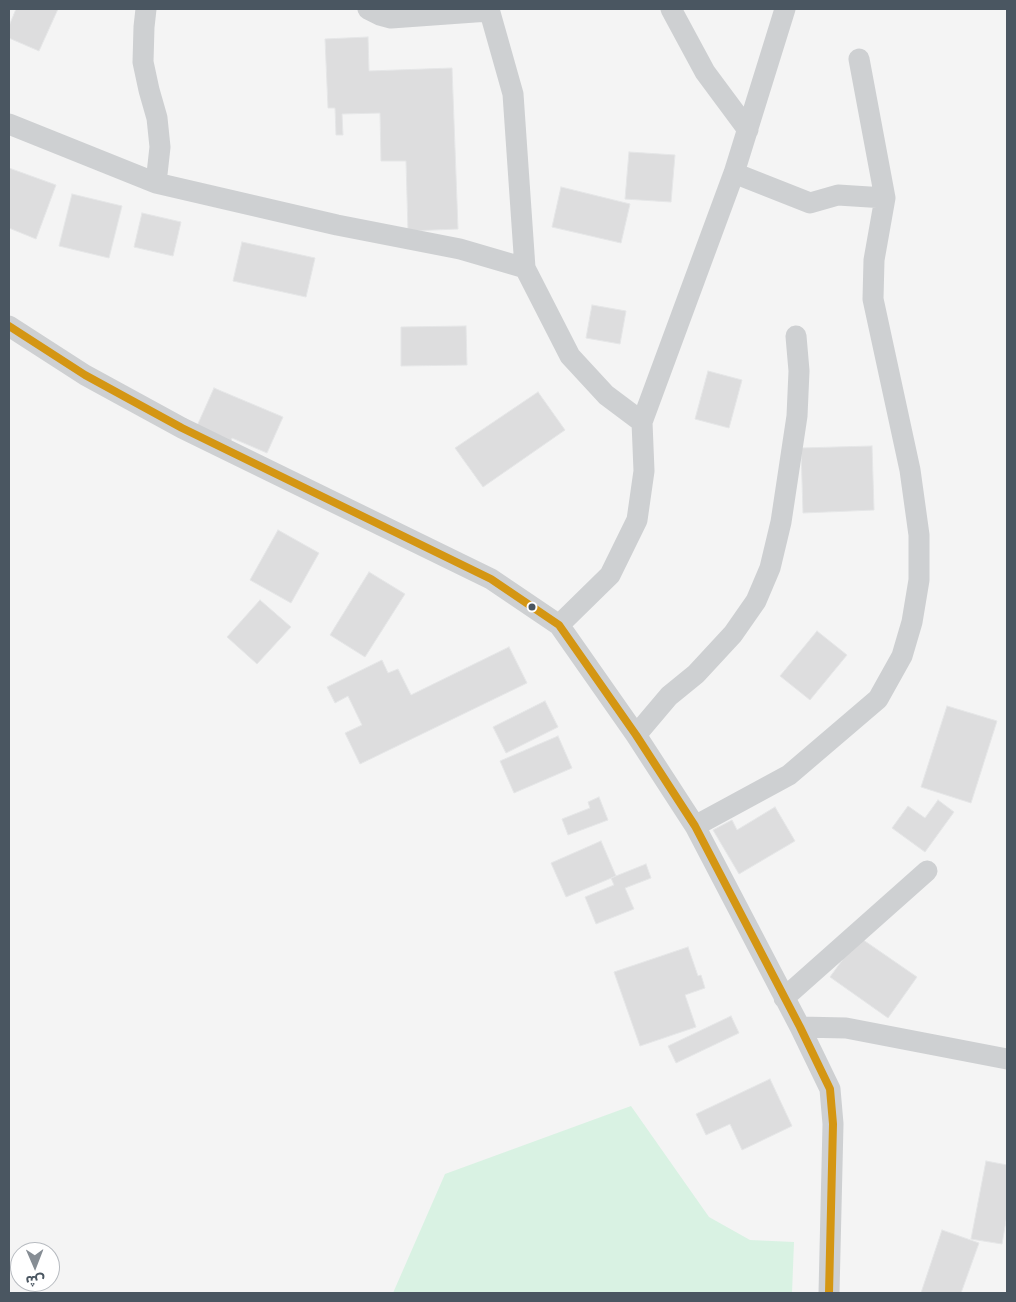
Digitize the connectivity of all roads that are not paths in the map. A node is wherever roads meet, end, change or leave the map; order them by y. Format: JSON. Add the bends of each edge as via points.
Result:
{"nodes":[{"id":1,"x":146,"y":9,"type":"edge"},
{"id":2,"x":368,"y":9,"type":"edge"},
{"id":3,"x":671,"y":9,"type":"edge"},
{"id":4,"x":786,"y":9,"type":"edge"},
{"id":5,"x":489,"y":10,"type":"edge"},
{"id":6,"x":859,"y":59,"type":"dead end"},
{"id":7,"x":9,"y":124,"type":"edge"},
{"id":8,"x":748,"y":130,"type":"junction"},
{"id":9,"x":734,"y":173,"type":"junction"},
{"id":10,"x":156,"y":183,"type":"junction"},
{"id":11,"x":885,"y":198,"type":"junction"},
{"id":12,"x":525,"y":268,"type":"junction"},
{"id":13,"x":9,"y":326,"type":"edge"},
{"id":14,"x":796,"y":336,"type":"dead end"},
{"id":15,"x":642,"y":422,"type":"junction"},
{"id":16,"x":559,"y":624,"type":"junction"},
{"id":17,"x":636,"y":735,"type":"junction"},
{"id":18,"x":695,"y":826,"type":"junction"},
{"id":19,"x":927,"y":871,"type":"dead end"},
{"id":20,"x":784,"y":998,"type":"junction"},
{"id":21,"x":800,"y":1027,"type":"junction"},
{"id":22,"x":1007,"y":1059,"type":"edge"},
{"id":23,"x":829,"y":1293,"type":"edge"}],
"edges":[{"from":1,"to":10,"type":"street","via":[[143,62],[157,118],[160,147]]},
{"from":2,"to":5,"type":"street","via":[[391,18]]},
{"from":3,"to":8,"type":"street","via":[[705,72]]},
{"from":4,"to":8,"type":"street"},
{"from":5,"to":12,"type":"street","via":[[513,94]]},
{"from":6,"to":11,"type":"street"},
{"from":7,"to":10,"type":"street"},
{"from":8,"to":9,"type":"street"},
{"from":9,"to":11,"type":"street","via":[[810,202],[838,195]]},
{"from":9,"to":15,"type":"street"},
{"from":10,"to":12,"type":"street","via":[[460,250]]},
{"from":11,"to":18,"type":"street","via":[[874,260],[873,299],[910,470],[919,535],[919,580],[902,656],[878,698],[789,775]]},
{"from":12,"to":15,"type":"street","via":[[570,356],[606,395]]},
{"from":13,"to":16,"type":"street","via":[[85,375],[182,428],[491,579]]},
{"from":14,"to":17,"type":"street","via":[[799,371],[797,416],[781,522],[760,593],[733,634],[696,674],[669,696]]},
{"from":15,"to":16,"type":"street","via":[[644,472],[637,520],[610,575]]},
{"from":16,"to":17,"type":"street"},
{"from":17,"to":18,"type":"street"},
{"from":18,"to":20,"type":"street"},
{"from":19,"to":20,"type":"street"},
{"from":20,"to":21,"type":"street"},
{"from":21,"to":22,"type":"street","via":[[846,1028]]},
{"from":21,"to":23,"type":"street","via":[[830,1089],[833,1124]]}]}
